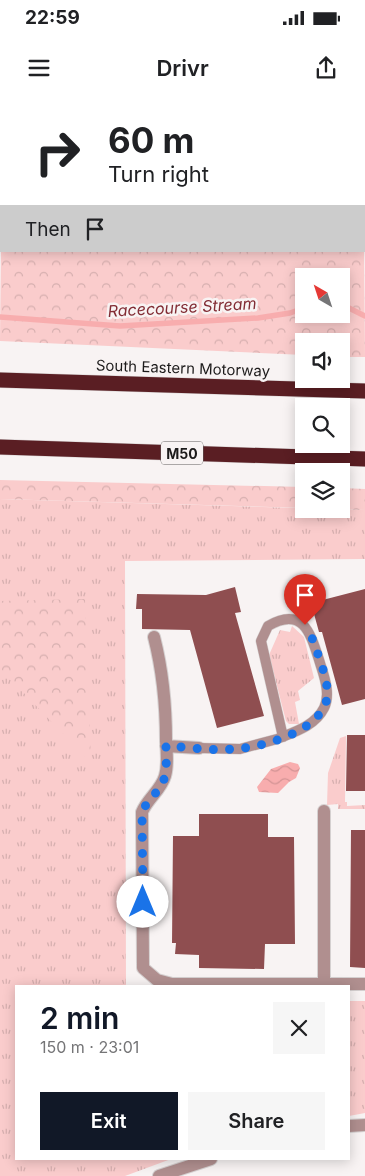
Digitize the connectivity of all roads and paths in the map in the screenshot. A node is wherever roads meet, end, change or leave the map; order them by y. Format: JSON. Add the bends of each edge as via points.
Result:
{"nodes":[{"id":1,"x":0,"y":380,"type":"edge"},
{"id":2,"x":365,"y":391,"type":"edge"},
{"id":3,"x":0,"y":448,"type":"edge"},
{"id":4,"x":365,"y":459,"type":"edge"},
{"id":5,"x":154,"y":637,"type":"dead end"},
{"id":6,"x":283,"y":737,"type":"junction"},
{"id":7,"x":166,"y":746,"type":"junction"},
{"id":8,"x":199,"y":748,"type":"joint"},
{"id":9,"x":324,"y":811,"type":"dead end"},
{"id":10,"x":324,"y":984,"type":"junction"},
{"id":11,"x":365,"y":984,"type":"edge"},
{"id":12,"x":365,"y":1125,"type":"edge"},
{"id":13,"x":350,"y":1126,"type":"edge"},
{"id":14,"x":208,"y":1160,"type":"edge"},
{"id":15,"x":158,"y":1176,"type":"edge"}],
"edges":[{"from":1,"to":2,"type":"highway","name":"South Eastern Motorway"},
{"from":3,"to":4,"type":"highway","number":"M50"},
{"from":5,"to":7,"type":"street","via":[[164,682]]},
{"from":6,"to":6,"type":"lane","via":[[303,729],[316,719],[327,696],[310,632],[297,620],[287,618],[268,626],[261,641]]},
{"from":6,"to":8,"type":"lane","via":[[240,748]]},
{"from":7,"to":8,"type":"street"},
{"from":7,"to":10,"type":"street","via":[[166,775],[142,812],[143,968],[157,980],[172,984]]},
{"from":9,"to":10,"type":"street"},
{"from":10,"to":11,"type":"street"},
{"from":12,"to":13,"type":"street"},
{"from":14,"to":15,"type":"street"}]}
